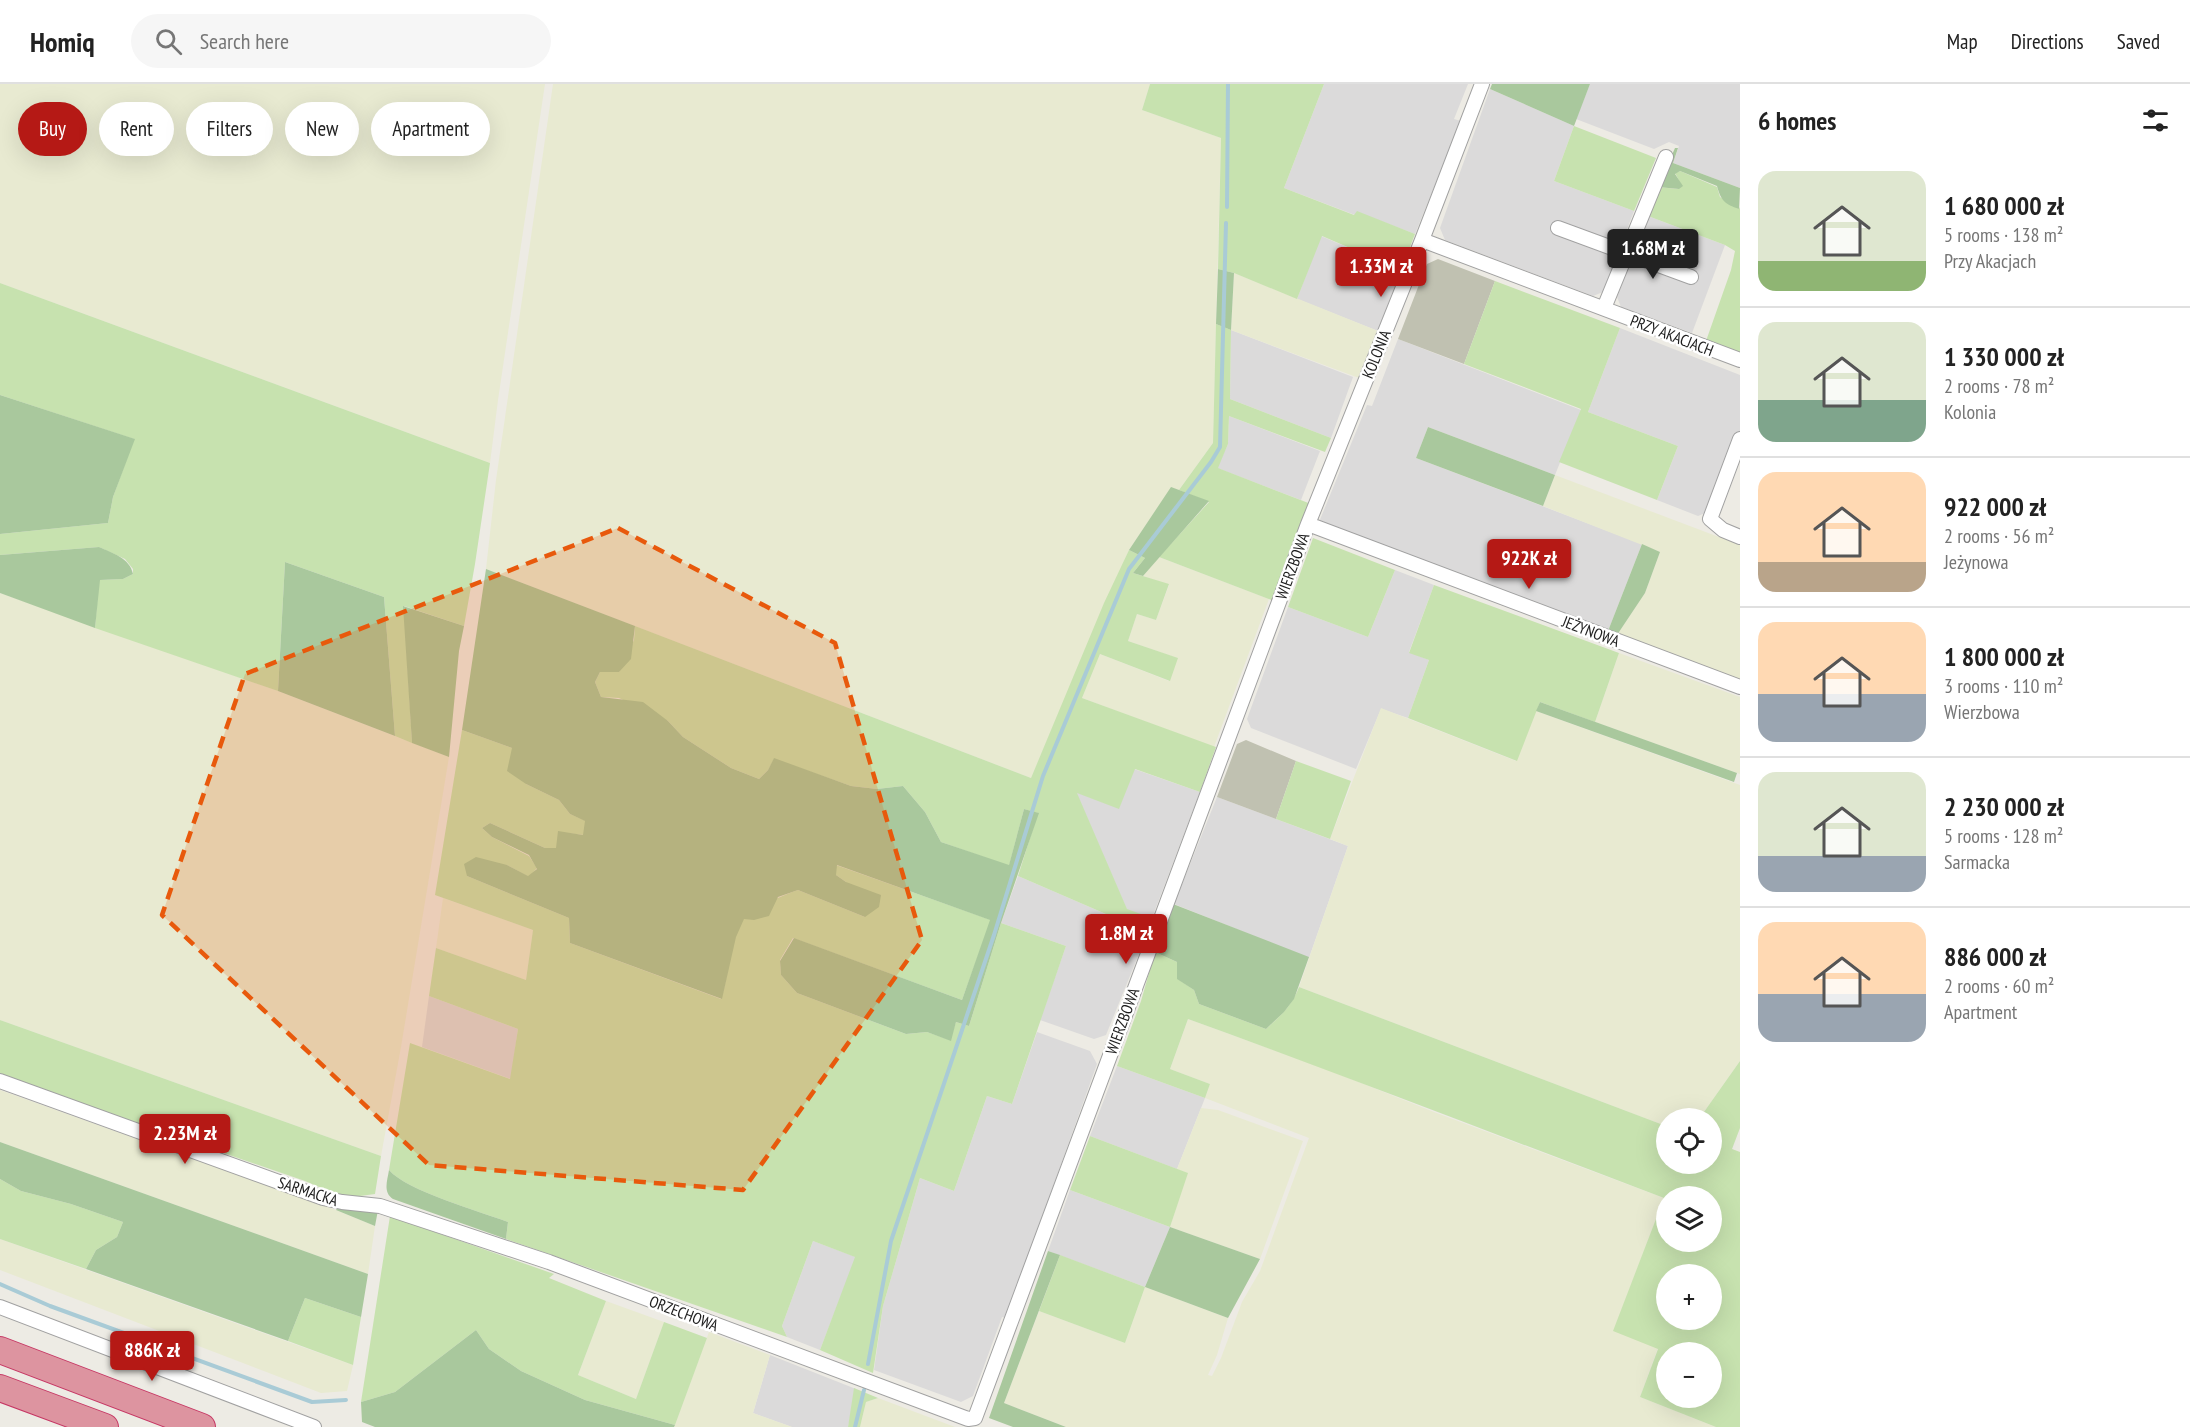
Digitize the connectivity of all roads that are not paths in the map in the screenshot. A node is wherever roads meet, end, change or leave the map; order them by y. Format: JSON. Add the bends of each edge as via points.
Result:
{"nodes":[{"id":1,"x":1482,"y":84,"type":"edge"},
{"id":2,"x":1666,"y":157,"type":"dead end"},
{"id":3,"x":1558,"y":228,"type":"dead end"},
{"id":4,"x":1422,"y":240,"type":"junction"},
{"id":5,"x":1626,"y":254,"type":"junction"},
{"id":6,"x":1691,"y":278,"type":"dead end"},
{"id":7,"x":1604,"y":308,"type":"junction"},
{"id":8,"x":1740,"y":360,"type":"edge"},
{"id":9,"x":1740,"y":439,"type":"edge"},
{"id":10,"x":1308,"y":524,"type":"junction"},
{"id":11,"x":1740,"y":537,"type":"edge"},
{"id":12,"x":1740,"y":687,"type":"edge"},
{"id":13,"x":0,"y":1082,"type":"edge"},
{"id":14,"x":380,"y":1206,"type":"joint"},
{"id":15,"x":0,"y":1307,"type":"edge"},
{"id":16,"x":0,"y":1350,"type":"edge"},
{"id":17,"x":0,"y":1388,"type":"edge"},
{"id":18,"x":979,"y":1423,"type":"edge"},
{"id":19,"x":105,"y":1427,"type":"edge"},
{"id":20,"x":202,"y":1427,"type":"edge"},
{"id":21,"x":314,"y":1427,"type":"edge"}],
"edges":[{"from":1,"to":4,"type":"street","name":"KOLONIA"},
{"from":2,"to":5,"type":"street"},
{"from":3,"to":5,"type":"street"},
{"from":4,"to":7,"type":"street","name":"PRZY AKACJACH"},
{"from":4,"to":10,"type":"street","name":"KOLONIA"},
{"from":5,"to":6,"type":"street"},
{"from":5,"to":7,"type":"street"},
{"from":7,"to":8,"type":"street","name":"PRZY AKACJACH"},
{"from":9,"to":11,"type":"street","via":[[1710,519]]},
{"from":10,"to":12,"type":"street","name":"JEŻYNOWA"},
{"from":10,"to":18,"type":"street","name":"WIERZBOWA"},
{"from":13,"to":14,"type":"street","name":"SARMACKA","via":[[323,1198]]},
{"from":14,"to":18,"type":"street","name":"ORZECHOWA","via":[[549,1262]]},
{"from":15,"to":21,"type":"street"},
{"from":16,"to":20,"type":"highway"},
{"from":17,"to":19,"type":"highway"}]}
